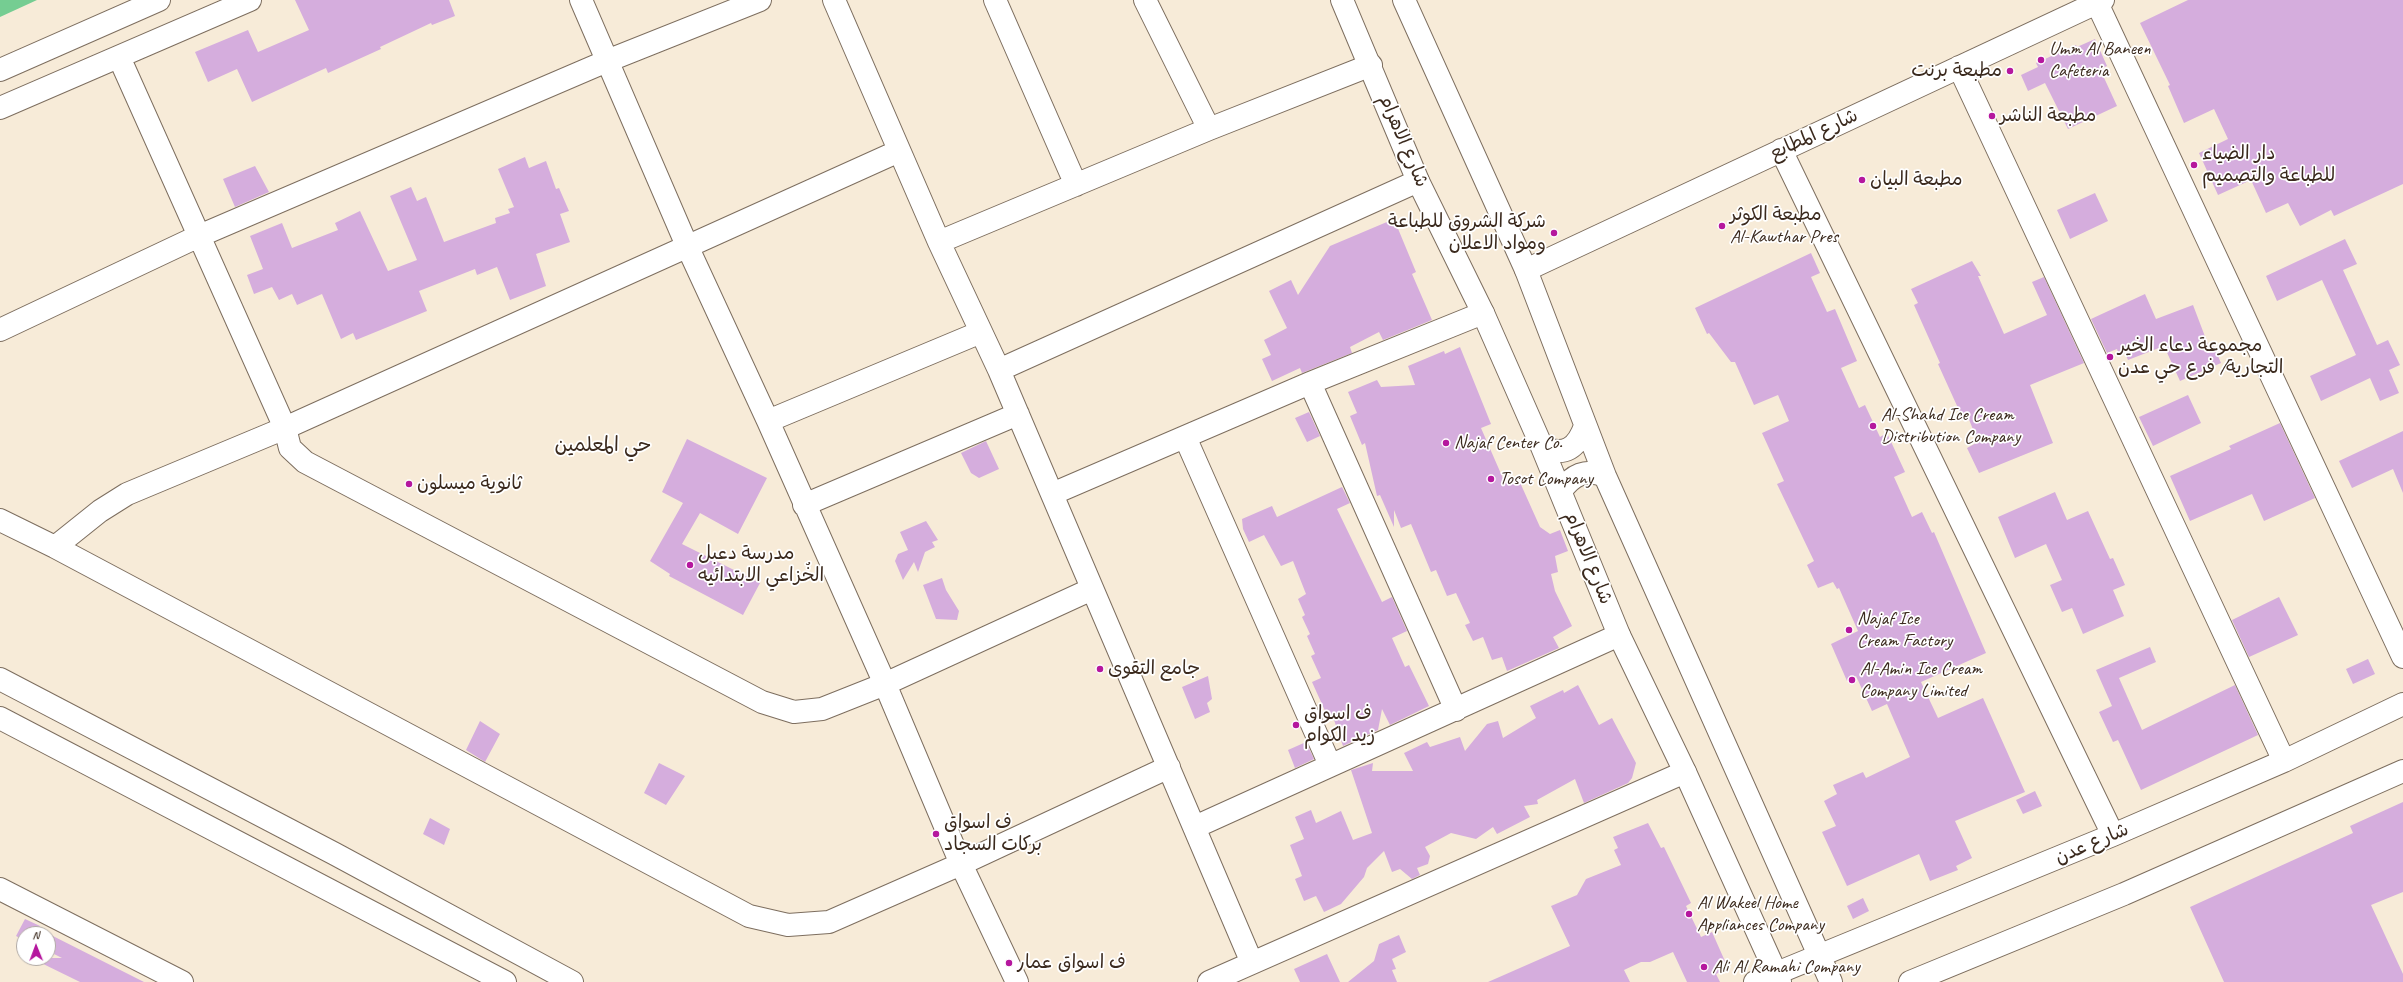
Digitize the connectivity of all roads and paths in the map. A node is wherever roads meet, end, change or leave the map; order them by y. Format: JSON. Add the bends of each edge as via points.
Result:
{"nodes":[{"id":1,"x":160,"y":0,"type":"edge"},
{"id":2,"x":250,"y":0,"type":"edge"},
{"id":3,"x":580,"y":0,"type":"edge"},
{"id":4,"x":760,"y":0,"type":"edge"},
{"id":5,"x":834,"y":0,"type":"edge"},
{"id":6,"x":995,"y":0,"type":"edge"},
{"id":7,"x":1145,"y":0,"type":"edge"},
{"id":8,"x":1342,"y":0,"type":"edge"},
{"id":9,"x":1404,"y":0,"type":"edge"},
{"id":10,"x":2100,"y":2,"type":"edge"},
{"id":11,"x":119,"y":57,"type":"junction"},
{"id":12,"x":607,"y":62,"type":"junction"},
{"id":13,"x":1371,"y":65,"type":"junction"},
{"id":14,"x":1959,"y":67,"type":"junction"},
{"id":15,"x":0,"y":70,"type":"edge"},
{"id":16,"x":0,"y":108,"type":"edge"},
{"id":17,"x":1209,"y":129,"type":"junction"},
{"id":18,"x":1781,"y":150,"type":"junction"},
{"id":19,"x":900,"y":151,"type":"junction"},
{"id":20,"x":1418,"y":181,"type":"junction"},
{"id":21,"x":1076,"y":185,"type":"junction"},
{"id":22,"x":199,"y":236,"type":"junction"},
{"id":23,"x":939,"y":242,"type":"junction"},
{"id":24,"x":688,"y":248,"type":"junction"},
{"id":25,"x":1526,"y":270,"type":"junction"},
{"id":26,"x":1483,"y":313,"type":"junction"},
{"id":27,"x":0,"y":330,"type":"edge"},
{"id":28,"x":981,"y":332,"type":"junction"},
{"id":29,"x":999,"y":370,"type":"junction"},
{"id":30,"x":1310,"y":383,"type":"junction"},
{"id":31,"x":1018,"y":414,"type":"junction"},
{"id":32,"x":768,"y":421,"type":"junction"},
{"id":33,"x":1585,"y":426,"type":"junction"},
{"id":34,"x":284,"y":428,"type":"junction"},
{"id":35,"x":1185,"y":437,"type":"junction"},
{"id":36,"x":1542,"y":447,"type":"junction"},
{"id":37,"x":1605,"y":476,"type":"junction"},
{"id":38,"x":1561,"y":492,"type":"junction"},
{"id":39,"x":1052,"y":494,"type":"junction"},
{"id":40,"x":804,"y":505,"type":"junction"},
{"id":41,"x":0,"y":520,"type":"edge"},
{"id":42,"x":55,"y":547,"type":"junction"},
{"id":43,"x":1092,"y":589,"type":"junction"},
{"id":44,"x":1619,"y":635,"type":"junction"},
{"id":45,"x":2403,"y":657,"type":"edge"},
{"id":46,"x":0,"y":679,"type":"edge"},
{"id":47,"x":885,"y":684,"type":"junction"},
{"id":48,"x":2403,"y":704,"type":"edge"},
{"id":49,"x":1456,"y":710,"type":"junction"},
{"id":50,"x":0,"y":718,"type":"edge"},
{"id":51,"x":2284,"y":761,"type":"junction"},
{"id":52,"x":1330,"y":765,"type":"junction"},
{"id":53,"x":1169,"y":767,"type":"junction"},
{"id":54,"x":2403,"y":771,"type":"edge"},
{"id":55,"x":1685,"y":772,"type":"junction"},
{"id":56,"x":1195,"y":827,"type":"junction"},
{"id":57,"x":2113,"y":835,"type":"junction"},
{"id":58,"x":335,"y":854,"type":"junction"},
{"id":59,"x":961,"y":864,"type":"junction"},
{"id":60,"x":319,"y":883,"type":"junction"},
{"id":61,"x":0,"y":889,"type":"edge"},
{"id":62,"x":1818,"y":957,"type":"junction"},
{"id":63,"x":1252,"y":963,"type":"junction"},
{"id":64,"x":1778,"y":977,"type":"edge"},
{"id":65,"x":182,"y":982,"type":"edge"},
{"id":66,"x":505,"y":982,"type":"edge"},
{"id":67,"x":572,"y":982,"type":"edge"},
{"id":68,"x":1016,"y":982,"type":"edge"},
{"id":69,"x":1209,"y":982,"type":"edge"},
{"id":70,"x":1755,"y":982,"type":"edge"},
{"id":71,"x":1831,"y":982,"type":"edge"},
{"id":72,"x":1910,"y":982,"type":"edge"}],
"edges":[{"from":1,"to":15,"type":"street"},
{"from":2,"to":11,"type":"street"},
{"from":3,"to":12,"type":"street"},
{"from":4,"to":12,"type":"street"},
{"from":5,"to":19,"type":"street"},
{"from":6,"to":21,"type":"street"},
{"from":7,"to":17,"type":"street"},
{"from":8,"to":13,"type":"street","name":"شارع الاهرام"},
{"from":9,"to":25,"type":"street"},
{"from":10,"to":14,"type":"street","name":"شارع المطابع"},
{"from":10,"to":45,"type":"street"},
{"from":11,"to":16,"type":"street"},
{"from":11,"to":22,"type":"street"},
{"from":12,"to":22,"type":"street"},
{"from":12,"to":24,"type":"street"},
{"from":13,"to":17,"type":"street"},
{"from":13,"to":20,"type":"street","name":"شارع الاهرام"},
{"from":14,"to":18,"type":"street","name":"شارع المطابع"},
{"from":14,"to":51,"type":"street"},
{"from":17,"to":21,"type":"street"},
{"from":18,"to":25,"type":"street","name":"شارع المطابع"},
{"from":18,"to":57,"type":"street"},
{"from":19,"to":23,"type":"street"},
{"from":19,"to":24,"type":"street"},
{"from":20,"to":26,"type":"street","name":"شارع الاهرام"},
{"from":20,"to":29,"type":"street"},
{"from":21,"to":23,"type":"street"},
{"from":22,"to":27,"type":"street"},
{"from":22,"to":34,"type":"street"},
{"from":23,"to":28,"type":"street"},
{"from":24,"to":32,"type":"street"},
{"from":24,"to":34,"type":"street"},
{"from":25,"to":33,"type":"street"},
{"from":26,"to":30,"type":"street"},
{"from":26,"to":36,"type":"street","name":"شارع الاهرام"},
{"from":28,"to":29,"type":"street"},
{"from":28,"to":32,"type":"street"},
{"from":29,"to":31,"type":"street"},
{"from":30,"to":35,"type":"street"},
{"from":30,"to":49,"type":"street"},
{"from":31,"to":39,"type":"street"},
{"from":31,"to":40,"type":"street"},
{"from":32,"to":40,"type":"street"},
{"from":33,"to":36,"type":"street","via":[[1576,445],[1570,448],[1559,451]]},
{"from":33,"to":37,"type":"street"},
{"from":34,"to":42,"type":"street","via":[[127,494],[100,511]]},
{"from":34,"to":47,"type":"street","via":[[290,448],[305,462],[762,702],[794,712],[822,710]]},
{"from":35,"to":39,"type":"street"},
{"from":35,"to":52,"type":"street"},
{"from":36,"to":38,"type":"street","name":"شارع الاهرام"},
{"from":37,"to":38,"type":"street","via":[[1598,473],[1582,473],[1567,483]]},
{"from":37,"to":62,"type":"street"},
{"from":38,"to":44,"type":"street","name":"شارع الاهرام"},
{"from":39,"to":43,"type":"street"},
{"from":40,"to":47,"type":"street"},
{"from":41,"to":42,"type":"street"},
{"from":42,"to":59,"type":"street","via":[[750,916],[788,925],[829,922]]},
{"from":43,"to":47,"type":"street"},
{"from":43,"to":53,"type":"street"},
{"from":44,"to":49,"type":"street"},
{"from":44,"to":55,"type":"street","name":"شارع الاهرام"},
{"from":46,"to":58,"type":"street"},
{"from":47,"to":59,"type":"street"},
{"from":48,"to":51,"type":"street","name":"شارع عدن"},
{"from":49,"to":52,"type":"street"},
{"from":50,"to":60,"type":"street"},
{"from":51,"to":57,"type":"street","name":"شارع عدن"},
{"from":52,"to":56,"type":"street"},
{"from":53,"to":56,"type":"street"},
{"from":53,"to":59,"type":"street"},
{"from":54,"to":72,"type":"street","via":[[2124,894]]},
{"from":55,"to":63,"type":"street"},
{"from":55,"to":64,"type":"street","name":"شارع الاهرام"},
{"from":56,"to":63,"type":"street"},
{"from":57,"to":62,"type":"street","name":"شارع عدن"},
{"from":58,"to":60,"type":"street"},
{"from":58,"to":67,"type":"street"},
{"from":59,"to":68,"type":"street"},
{"from":60,"to":66,"type":"street"},
{"from":61,"to":65,"type":"street"},
{"from":62,"to":64,"type":"street","name":"شارع عدن"},
{"from":62,"to":71,"type":"street"},
{"from":63,"to":69,"type":"street"},
{"from":64,"to":70,"type":"street","name":"شارع عدن"}]}
